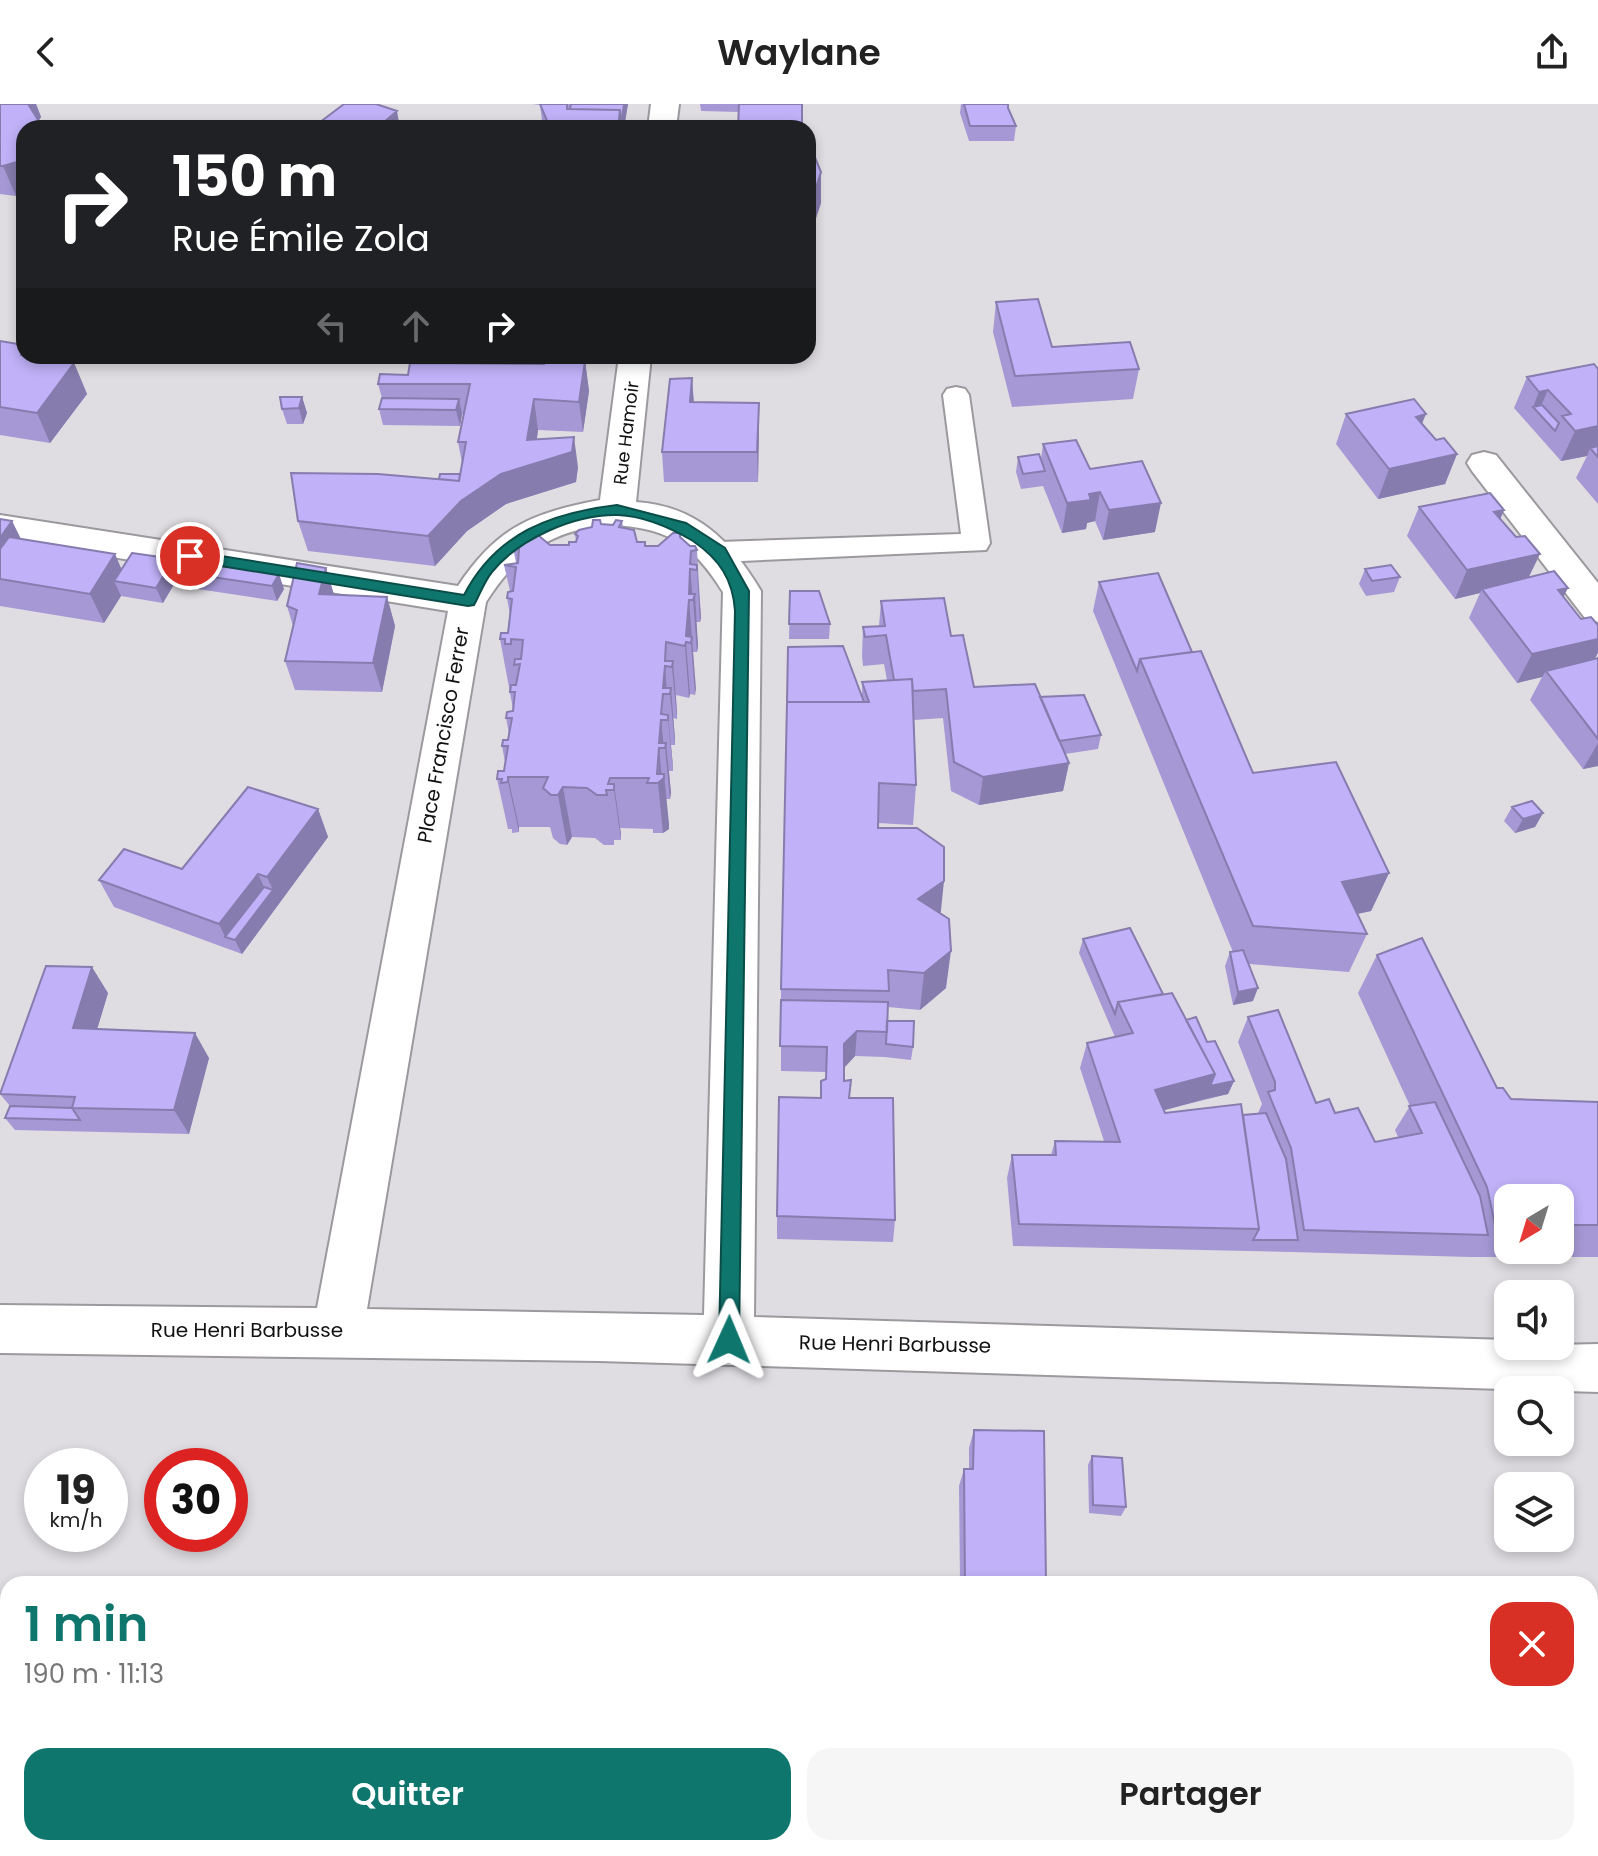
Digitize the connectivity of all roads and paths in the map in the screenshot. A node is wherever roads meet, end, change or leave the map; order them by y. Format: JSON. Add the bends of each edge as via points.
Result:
{"nodes":[{"id":1,"x":634,"y":364,"type":"edge"},
{"id":2,"x":956,"y":395,"type":"dead end"},
{"id":3,"x":1484,"y":463,"type":"dead end"},
{"id":4,"x":617,"y":510,"type":"junction"},
{"id":5,"x":0,"y":527,"type":"edge"},
{"id":6,"x":719,"y":552,"type":"junction"},
{"id":7,"x":468,"y":601,"type":"junction"},
{"id":8,"x":1598,"y":609,"type":"edge"},
{"id":9,"x":0,"y":1329,"type":"edge"},
{"id":10,"x":338,"y":1331,"type":"junction"},
{"id":11,"x":729,"y":1340,"type":"junction"},
{"id":12,"x":1598,"y":1368,"type":"edge"}],
"edges":[{"from":1,"to":4,"type":"street","name":"Rue Hamoir"},
{"from":2,"to":6,"type":"lane","via":[[976,543]]},
{"from":3,"to":8,"type":"street"},
{"from":4,"to":6,"type":"street","name":"Place Francisco Ferrer","via":[[681,527]]},
{"from":4,"to":7,"type":"street","name":"Place Francisco Ferrer","via":[[565,518],[515,543],[483,572]]},
{"from":5,"to":7,"type":"street"},
{"from":6,"to":11,"type":"street","name":"Place Francisco Ferrer","via":[[742,591],[743,611]]},
{"from":7,"to":10,"type":"street","name":"Place Francisco Ferrer"},
{"from":9,"to":10,"type":"street","name":"Rue Henri Barbusse"},
{"from":10,"to":11,"type":"street","name":"Rue Henri Barbusse"},
{"from":11,"to":12,"type":"street","name":"Rue Henri Barbusse"}]}
